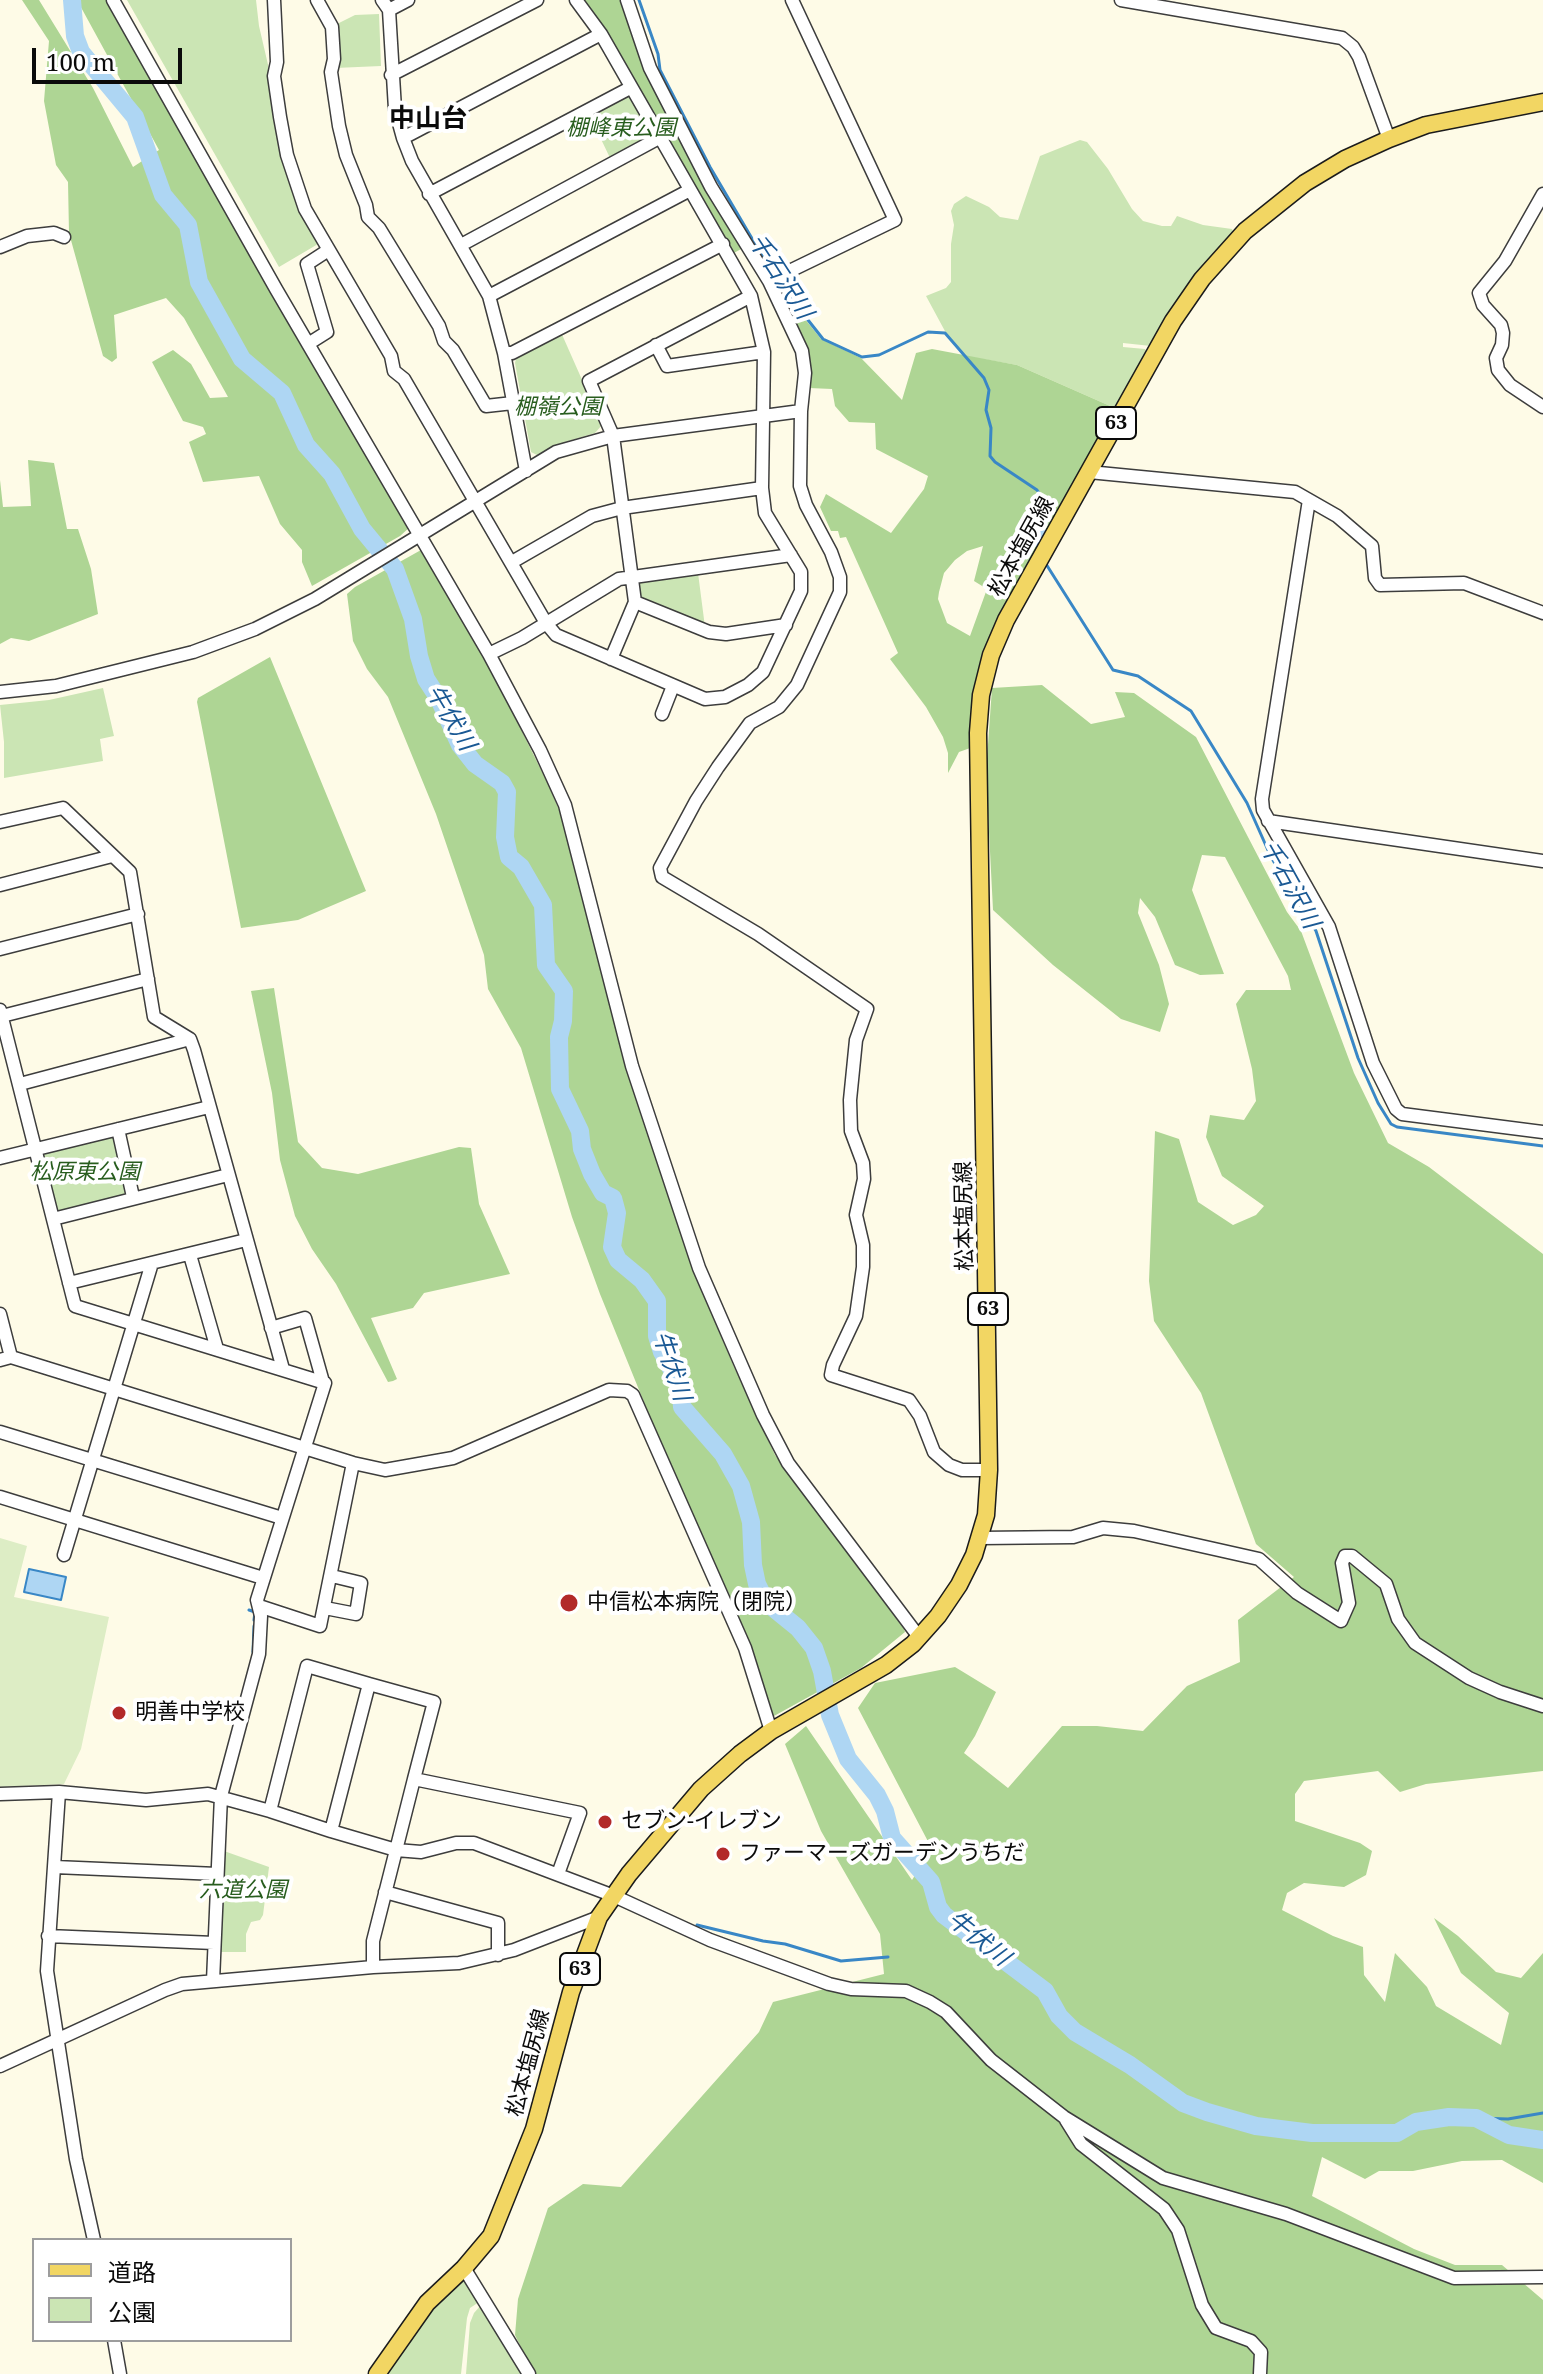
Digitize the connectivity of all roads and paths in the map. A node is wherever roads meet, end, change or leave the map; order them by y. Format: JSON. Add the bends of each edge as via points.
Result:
{"nodes":[{"id":1,"x":113,"y":0,"type":"edge"},
{"id":2,"x":274,"y":0,"type":"edge"},
{"id":3,"x":317,"y":0,"type":"edge"},
{"id":4,"x":408,"y":0,"type":"edge"},
{"id":5,"x":537,"y":0,"type":"edge"},
{"id":6,"x":576,"y":0,"type":"edge"},
{"id":7,"x":627,"y":0,"type":"edge"},
{"id":8,"x":792,"y":0,"type":"edge"},
{"id":9,"x":1121,"y":0,"type":"edge"},
{"id":10,"x":386,"y":5,"type":"edge"},
{"id":11,"x":601,"y":34,"type":"junction"},
{"id":12,"x":391,"y":75,"type":"junction"},
{"id":13,"x":630,"y":88,"type":"junction"},
{"id":14,"x":1543,"y":102,"type":"edge"},
{"id":15,"x":403,"y":138,"type":"junction"},
{"id":16,"x":659,"y":138,"type":"junction"},
{"id":17,"x":1389,"y":139,"type":"junction"},
{"id":18,"x":690,"y":190,"type":"junction"},
{"id":19,"x":429,"y":194,"type":"junction"},
{"id":20,"x":1543,"y":194,"type":"edge"},
{"id":21,"x":64,"y":237,"type":"dead end"},
{"id":22,"x":723,"y":244,"type":"junction"},
{"id":23,"x":461,"y":245,"type":"junction"},
{"id":24,"x":0,"y":247,"type":"edge"},
{"id":25,"x":327,"y":251,"type":"junction"},
{"id":26,"x":773,"y":278,"type":"junction"},
{"id":27,"x":489,"y":296,"type":"junction"},
{"id":28,"x":751,"y":296,"type":"junction"},
{"id":29,"x":308,"y":344,"type":"junction"},
{"id":30,"x":656,"y":345,"type":"junction"},
{"id":31,"x":764,"y":352,"type":"junction"},
{"id":32,"x":504,"y":353,"type":"junction"},
{"id":33,"x":513,"y":403,"type":"junction"},
{"id":34,"x":1543,"y":407,"type":"edge"},
{"id":35,"x":801,"y":411,"type":"junction"},
{"id":36,"x":764,"y":415,"type":"junction"},
{"id":37,"x":613,"y":436,"type":"junction"},
{"id":38,"x":526,"y":471,"type":"junction"},
{"id":39,"x":1089,"y":472,"type":"junction"},
{"id":40,"x":762,"y":488,"type":"junction"},
{"id":41,"x":1309,"y":500,"type":"junction"},
{"id":42,"x":477,"y":502,"type":"junction"},
{"id":43,"x":622,"y":508,"type":"junction"},
{"id":44,"x":418,"y":537,"type":"junction"},
{"id":45,"x":791,"y":555,"type":"junction"},
{"id":46,"x":512,"y":562,"type":"junction"},
{"id":47,"x":632,"y":577,"type":"junction"},
{"id":48,"x":635,"y":602,"type":"junction"},
{"id":49,"x":1543,"y":613,"type":"edge"},
{"id":50,"x":546,"y":623,"type":"junction"},
{"id":51,"x":786,"y":625,"type":"junction"},
{"id":52,"x":489,"y":654,"type":"junction"},
{"id":53,"x":611,"y":659,"type":"junction"},
{"id":54,"x":673,"y":686,"type":"junction"},
{"id":55,"x":0,"y":692,"type":"edge"},
{"id":56,"x":662,"y":714,"type":"dead end"},
{"id":57,"x":1268,"y":821,"type":"junction"},
{"id":58,"x":0,"y":822,"type":"edge"},
{"id":59,"x":112,"y":856,"type":"junction"},
{"id":60,"x":1543,"y":861,"type":"edge"},
{"id":61,"x":0,"y":885,"type":"edge"},
{"id":62,"x":138,"y":914,"type":"junction"},
{"id":63,"x":0,"y":949,"type":"edge"},
{"id":64,"x":148,"y":979,"type":"junction"},
{"id":65,"x":1,"y":1013,"type":"edge"},
{"id":66,"x":190,"y":1039,"type":"junction"},
{"id":67,"x":20,"y":1084,"type":"junction"},
{"id":68,"x":209,"y":1107,"type":"junction"},
{"id":69,"x":118,"y":1129,"type":"junction"},
{"id":70,"x":1543,"y":1132,"type":"edge"},
{"id":71,"x":35,"y":1149,"type":"junction"},
{"id":72,"x":0,"y":1158,"type":"edge"},
{"id":73,"x":228,"y":1175,"type":"junction"},
{"id":74,"x":133,"y":1197,"type":"junction"},
{"id":75,"x":53,"y":1219,"type":"junction"},
{"id":76,"x":246,"y":1240,"type":"junction"},
{"id":77,"x":190,"y":1255,"type":"junction"},
{"id":78,"x":152,"y":1263,"type":"junction"},
{"id":79,"x":69,"y":1283,"type":"junction"},
{"id":80,"x":0,"y":1314,"type":"edge"},
{"id":81,"x":133,"y":1323,"type":"junction"},
{"id":82,"x":271,"y":1328,"type":"junction"},
{"id":83,"x":217,"y":1349,"type":"junction"},
{"id":84,"x":5,"y":1358,"type":"edge"},
{"id":85,"x":283,"y":1369,"type":"junction"},
{"id":86,"x":323,"y":1382,"type":"junction"},
{"id":87,"x":113,"y":1390,"type":"junction"},
{"id":88,"x":0,"y":1432,"type":"edge"},
{"id":89,"x":305,"y":1447,"type":"junction"},
{"id":90,"x":93,"y":1460,"type":"junction"},
{"id":91,"x":353,"y":1463,"type":"junction"},
{"id":92,"x":989,"y":1470,"type":"junction"},
{"id":93,"x":0,"y":1497,"type":"edge"},
{"id":94,"x":282,"y":1518,"type":"junction"},
{"id":95,"x":75,"y":1519,"type":"junction"},
{"id":96,"x":980,"y":1538,"type":"junction"},
{"id":97,"x":64,"y":1555,"type":"dead end"},
{"id":98,"x":332,"y":1576,"type":"junction"},
{"id":99,"x":263,"y":1578,"type":"junction"},
{"id":100,"x":259,"y":1606,"type":"junction"},
{"id":101,"x":325,"y":1608,"type":"junction"},
{"id":102,"x":916,"y":1641,"type":"junction"},
{"id":103,"x":369,"y":1684,"type":"junction"},
{"id":104,"x":1543,"y":1706,"type":"edge"},
{"id":105,"x":776,"y":1728,"type":"junction"},
{"id":106,"x":414,"y":1779,"type":"junction"},
{"id":107,"x":59,"y":1792,"type":"junction"},
{"id":108,"x":0,"y":1794,"type":"edge"},
{"id":109,"x":221,"y":1796,"type":"junction"},
{"id":110,"x":270,"y":1811,"type":"junction"},
{"id":111,"x":331,"y":1831,"type":"junction"},
{"id":112,"x":396,"y":1850,"type":"junction"},
{"id":113,"x":55,"y":1867,"type":"junction"},
{"id":114,"x":217,"y":1874,"type":"junction"},
{"id":115,"x":558,"y":1874,"type":"junction"},
{"id":116,"x":385,"y":1892,"type":"junction"},
{"id":117,"x":614,"y":1896,"type":"junction"},
{"id":118,"x":599,"y":1917,"type":"junction"},
{"id":119,"x":48,"y":1936,"type":"junction"},
{"id":120,"x":214,"y":1943,"type":"junction"},
{"id":121,"x":498,"y":1955,"type":"junction"},
{"id":122,"x":373,"y":1967,"type":"junction"},
{"id":123,"x":213,"y":1981,"type":"junction"},
{"id":124,"x":58,"y":2041,"type":"junction"},
{"id":125,"x":0,"y":2066,"type":"edge"},
{"id":126,"x":1064,"y":2117,"type":"junction"},
{"id":127,"x":94,"y":2238,"type":"edge"},
{"id":128,"x":464,"y":2268,"type":"junction"},
{"id":129,"x":1543,"y":2277,"type":"edge"},
{"id":130,"x":114,"y":2342,"type":"edge"},
{"id":131,"x":120,"y":2374,"type":"edge"},
{"id":132,"x":377,"y":2374,"type":"edge"},
{"id":133,"x":529,"y":2374,"type":"edge"},
{"id":134,"x":1260,"y":2374,"type":"edge"}],
"edges":[{"from":1,"to":29,"type":"street"},
{"from":2,"to":25,"type":"street","via":[[274,76],[287,155],[305,209]]},
{"from":3,"to":33,"type":"street","via":[[332,27],[331,72],[339,126],[368,217],[486,406]]},
{"from":4,"to":10,"type":"street"},
{"from":5,"to":12,"type":"street"},
{"from":6,"to":11,"type":"street"},
{"from":7,"to":26,"type":"street","via":[[657,82],[711,187]]},
{"from":8,"to":26,"type":"street","via":[[895,220]]},
{"from":9,"to":17,"type":"street","via":[[1342,38],[1359,57]]},
{"from":10,"to":12,"type":"street"},
{"from":11,"to":13,"type":"street"},
{"from":11,"to":15,"type":"street"},
{"from":12,"to":15,"type":"street"},
{"from":13,"to":16,"type":"street"},
{"from":13,"to":19,"type":"street"},
{"from":14,"to":17,"type":"main road","name":"松本塩尻線","number":"63","via":[[1426,125]]},
{"from":15,"to":19,"type":"street"},
{"from":16,"to":18,"type":"street"},
{"from":16,"to":23,"type":"street"},
{"from":17,"to":39,"type":"main road","name":"松本塩尻線","number":"63","via":[[1305,183],[1233,244],[1173,321]]},
{"from":18,"to":22,"type":"street"},
{"from":18,"to":27,"type":"street"},
{"from":19,"to":23,"type":"street"},
{"from":20,"to":34,"type":"street","via":[[1505,261],[1479,293],[1503,333],[1498,370]]},
{"from":21,"to":24,"type":"street","via":[[27,236]]},
{"from":22,"to":28,"type":"street"},
{"from":22,"to":32,"type":"street"},
{"from":23,"to":27,"type":"street"},
{"from":25,"to":29,"type":"street","via":[[307,264],[327,332]]},
{"from":25,"to":42,"type":"street","via":[[391,356],[394,371],[404,379]]},
{"from":26,"to":35,"type":"street","via":[[802,351]]},
{"from":27,"to":32,"type":"street"},
{"from":28,"to":30,"type":"street"},
{"from":28,"to":31,"type":"street"},
{"from":29,"to":44,"type":"street"},
{"from":30,"to":31,"type":"street","via":[[667,366]]},
{"from":30,"to":37,"type":"street","via":[[589,381]]},
{"from":31,"to":36,"type":"street"},
{"from":32,"to":33,"type":"street"},
{"from":33,"to":38,"type":"street"},
{"from":35,"to":36,"type":"street"},
{"from":35,"to":92,"type":"street","via":[[800,486],[831,552],[840,592],[797,685],[779,707],[750,723],[740,736],[660,868],[662,877],[758,934],[867,1009],[856,1040],[850,1100],[851,1131],[863,1163],[856,1215],[863,1267],[856,1316],[831,1375],[909,1400],[934,1452],[962,1470]]},
{"from":36,"to":37,"type":"street"},
{"from":36,"to":40,"type":"street"},
{"from":37,"to":38,"type":"street","via":[[556,452]]},
{"from":37,"to":43,"type":"street"},
{"from":38,"to":42,"type":"street"},
{"from":39,"to":41,"type":"street","via":[[1295,492]]},
{"from":39,"to":92,"type":"main road","name":"松本塩尻線","number":"63","via":[[1006,620],[981,695],[977,805]]},
{"from":40,"to":43,"type":"street"},
{"from":40,"to":45,"type":"street","via":[[765,513]]},
{"from":41,"to":49,"type":"street","via":[[1372,546],[1380,585],[1464,583]]},
{"from":41,"to":57,"type":"street","via":[[1262,799]]},
{"from":42,"to":44,"type":"street"},
{"from":42,"to":46,"type":"street"},
{"from":43,"to":46,"type":"street","via":[[592,516]]},
{"from":43,"to":47,"type":"street"},
{"from":44,"to":52,"type":"street"},
{"from":44,"to":55,"type":"street","via":[[255,629],[193,652],[56,686]]},
{"from":45,"to":47,"type":"street"},
{"from":45,"to":51,"type":"street","via":[[801,572],[801,591]]},
{"from":46,"to":50,"type":"street"},
{"from":47,"to":48,"type":"street"},
{"from":47,"to":50,"type":"street","via":[[619,579]]},
{"from":48,"to":51,"type":"street","via":[[709,632]]},
{"from":48,"to":53,"type":"street"},
{"from":50,"to":52,"type":"street"},
{"from":50,"to":53,"type":"street","via":[[556,635]]},
{"from":51,"to":54,"type":"street","via":[[763,672],[748,685],[725,697],[705,699]]},
{"from":52,"to":102,"type":"street","via":[[565,805],[632,1066],[699,1268],[788,1463]]},
{"from":53,"to":54,"type":"street"},
{"from":54,"to":56,"type":"street"},
{"from":57,"to":60,"type":"street"},
{"from":57,"to":70,"type":"street","via":[[1329,927],[1373,1063],[1396,1109],[1402,1114]]},
{"from":58,"to":59,"type":"street","via":[[63,808]]},
{"from":59,"to":61,"type":"street"},
{"from":59,"to":62,"type":"street","via":[[130,872]]},
{"from":62,"to":63,"type":"street"},
{"from":62,"to":64,"type":"street"},
{"from":64,"to":65,"type":"street"},
{"from":64,"to":66,"type":"street","via":[[154,1017]]},
{"from":65,"to":67,"type":"street"},
{"from":66,"to":67,"type":"street"},
{"from":66,"to":68,"type":"street"},
{"from":67,"to":71,"type":"street"},
{"from":68,"to":69,"type":"street"},
{"from":68,"to":73,"type":"street"},
{"from":69,"to":71,"type":"street"},
{"from":69,"to":74,"type":"street"},
{"from":71,"to":72,"type":"street"},
{"from":71,"to":75,"type":"street"},
{"from":73,"to":74,"type":"street"},
{"from":73,"to":76,"type":"street"},
{"from":74,"to":75,"type":"street"},
{"from":75,"to":79,"type":"street"},
{"from":76,"to":77,"type":"street"},
{"from":76,"to":82,"type":"street"},
{"from":77,"to":78,"type":"street"},
{"from":77,"to":83,"type":"street"},
{"from":78,"to":79,"type":"street"},
{"from":78,"to":81,"type":"street"},
{"from":79,"to":81,"type":"street","via":[[75,1306]]},
{"from":80,"to":84,"type":"street"},
{"from":81,"to":83,"type":"street"},
{"from":81,"to":87,"type":"street"},
{"from":82,"to":85,"type":"street"},
{"from":82,"to":86,"type":"street","via":[[305,1318]]},
{"from":83,"to":85,"type":"street"},
{"from":84,"to":87,"type":"street"},
{"from":85,"to":86,"type":"street"},
{"from":86,"to":89,"type":"street"},
{"from":87,"to":89,"type":"street"},
{"from":87,"to":90,"type":"street"},
{"from":88,"to":90,"type":"street"},
{"from":89,"to":91,"type":"street"},
{"from":89,"to":94,"type":"street"},
{"from":90,"to":94,"type":"street"},
{"from":90,"to":95,"type":"street"},
{"from":91,"to":98,"type":"street"},
{"from":91,"to":105,"type":"street","via":[[385,1470],[453,1458],[609,1390],[627,1391]]},
{"from":92,"to":96,"type":"main road","name":"松本塩尻線","number":"63"},
{"from":93,"to":95,"type":"street"},
{"from":94,"to":99,"type":"street"},
{"from":95,"to":97,"type":"street"},
{"from":95,"to":99,"type":"street"},
{"from":96,"to":102,"type":"main road","name":"松本塩尻線","number":"63","via":[[959,1585]]},
{"from":96,"to":104,"type":"street","via":[[1073,1537],[1103,1528],[1259,1559],[1297,1593],[1341,1621],[1349,1603],[1342,1563],[1345,1556],[1352,1556],[1386,1584],[1398,1619],[1415,1643],[1469,1678]]},
{"from":98,"to":101,"type":"street"},
{"from":98,"to":101,"type":"street","via":[[361,1583],[356,1614]]},
{"from":99,"to":100,"type":"street"},
{"from":100,"to":101,"type":"street","via":[[320,1626]]},
{"from":100,"to":109,"type":"street","via":[[259,1654]]},
{"from":102,"to":105,"type":"main road","name":"松本塩尻線","number":"63","via":[[886,1665]]},
{"from":103,"to":106,"type":"street","via":[[434,1702]]},
{"from":103,"to":110,"type":"street","via":[[307,1666]]},
{"from":103,"to":111,"type":"street"},
{"from":105,"to":117,"type":"main road","name":"松本塩尻線","number":"63","via":[[701,1789]]},
{"from":106,"to":112,"type":"street"},
{"from":106,"to":115,"type":"street","via":[[580,1813]]},
{"from":107,"to":108,"type":"street"},
{"from":107,"to":109,"type":"street","via":[[146,1800]]},
{"from":107,"to":113,"type":"street"},
{"from":109,"to":110,"type":"street"},
{"from":109,"to":114,"type":"street"},
{"from":110,"to":111,"type":"street"},
{"from":111,"to":112,"type":"street"},
{"from":112,"to":115,"type":"street","via":[[421,1852],[474,1843]]},
{"from":112,"to":116,"type":"street"},
{"from":113,"to":114,"type":"street"},
{"from":113,"to":119,"type":"street"},
{"from":114,"to":120,"type":"street"},
{"from":115,"to":117,"type":"street"},
{"from":116,"to":121,"type":"street","via":[[498,1923]]},
{"from":116,"to":122,"type":"street","via":[[373,1941]]},
{"from":117,"to":118,"type":"main road","name":"松本塩尻線","number":"63"},
{"from":117,"to":126,"type":"street","via":[[710,1940],[829,1984],[906,1991],[930,2002],[991,2060]]},
{"from":118,"to":121,"type":"street"},
{"from":118,"to":128,"type":"main road","name":"松本塩尻線","number":"63","via":[[571,1992],[528,2143],[491,2236]]},
{"from":119,"to":120,"type":"street"},
{"from":119,"to":124,"type":"street","via":[[47,1971]]},
{"from":120,"to":123,"type":"street"},
{"from":121,"to":122,"type":"street","via":[[459,1963]]},
{"from":122,"to":123,"type":"street"},
{"from":123,"to":124,"type":"street","via":[[165,1990]]},
{"from":124,"to":125,"type":"street"},
{"from":124,"to":127,"type":"street"},
{"from":126,"to":129,"type":"street","via":[[1163,2178],[1286,2214],[1454,2278]]},
{"from":126,"to":134,"type":"street","via":[[1081,2144],[1164,2209],[1178,2230],[1202,2305],[1216,2328],[1251,2341],[1261,2352]]},
{"from":128,"to":132,"type":"main road","name":"松本塩尻線","number":"63","via":[[427,2303]]},
{"from":128,"to":133,"type":"street"},
{"from":130,"to":131,"type":"street"}]}
